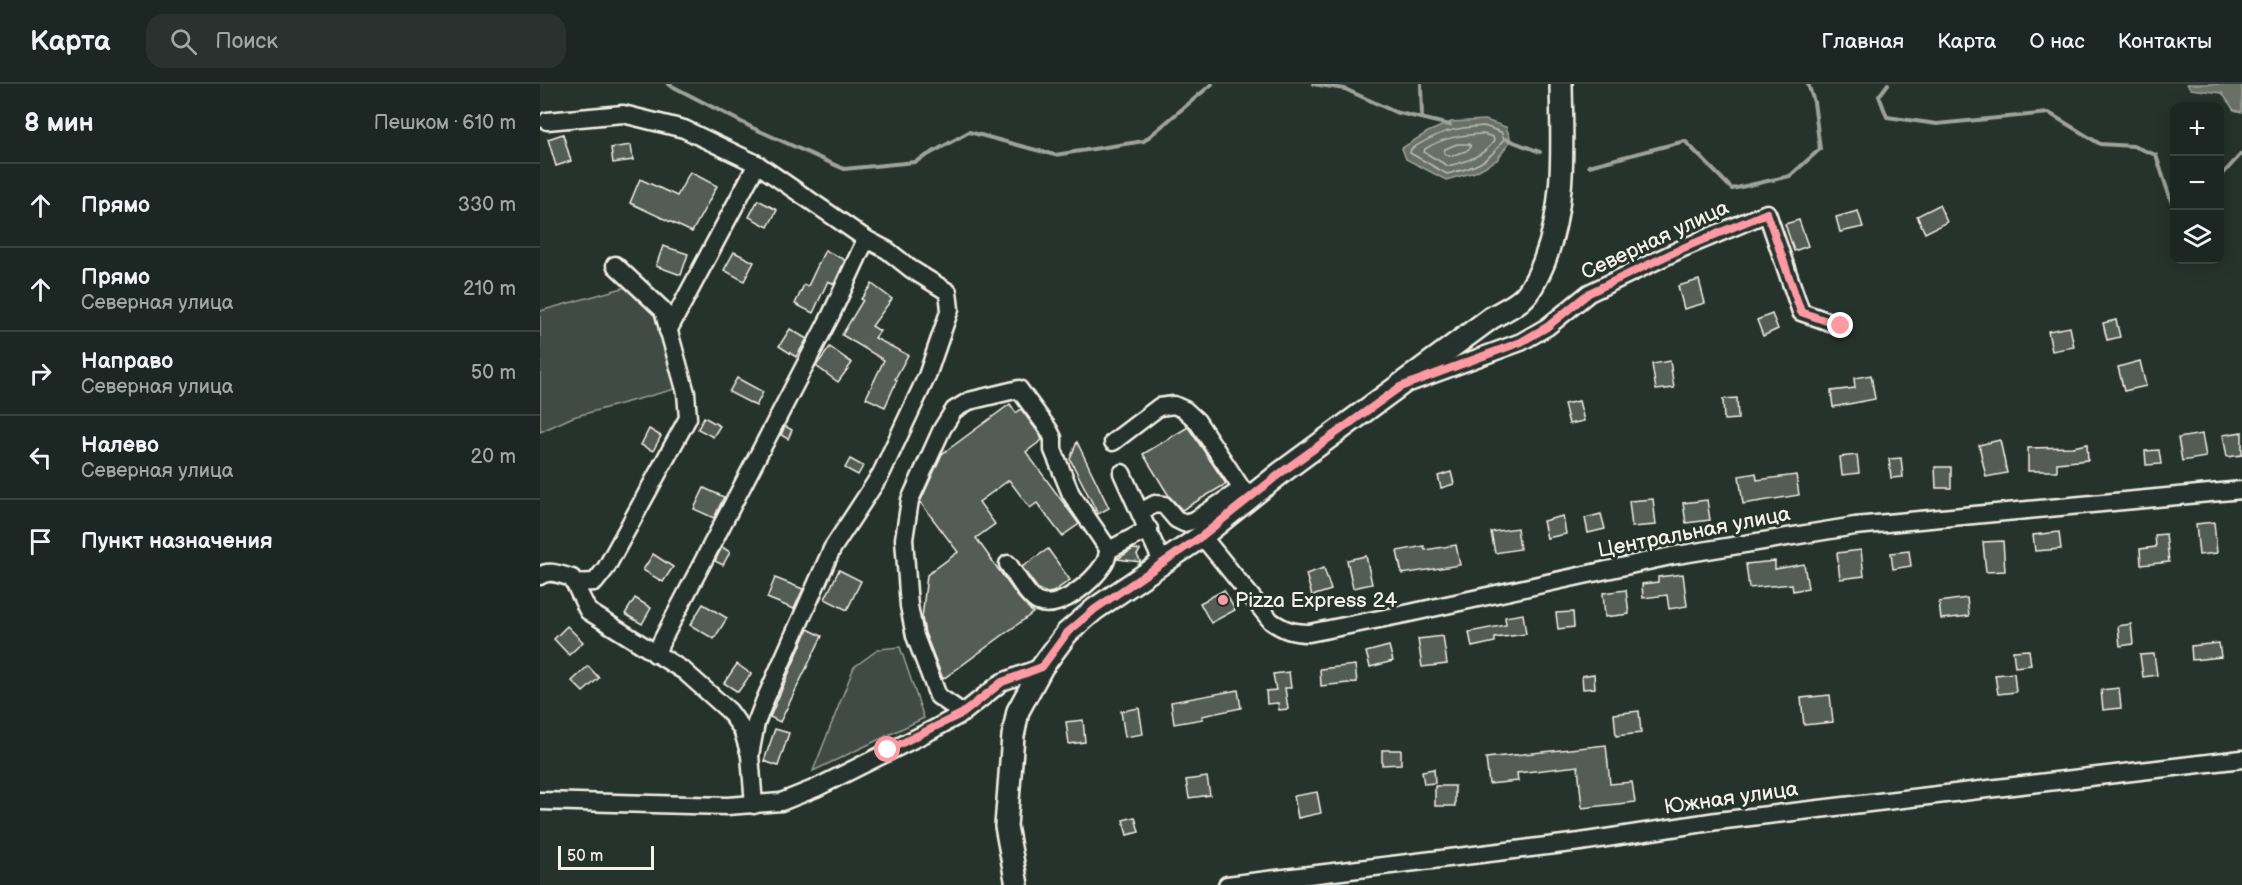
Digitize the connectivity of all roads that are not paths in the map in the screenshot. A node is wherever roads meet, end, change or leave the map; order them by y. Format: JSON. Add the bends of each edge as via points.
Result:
{"nodes":[{"id":1,"x":1560,"y":84,"type":"edge"},
{"id":2,"x":547,"y":121,"type":"dead end"},
{"id":3,"x":757,"y":164,"type":"junction"},
{"id":4,"x":866,"y":239,"type":"junction"},
{"id":5,"x":615,"y":265,"type":"dead end"},
{"id":6,"x":1841,"y":326,"type":"dead end"},
{"id":7,"x":669,"y":331,"type":"junction"},
{"id":8,"x":1400,"y":387,"type":"junction"},
{"id":9,"x":1113,"y":442,"type":"dead end"},
{"id":10,"x":1122,"y":473,"type":"dead end"},
{"id":11,"x":2242,"y":490,"type":"edge"},
{"id":12,"x":1244,"y":495,"type":"junction"},
{"id":13,"x":1140,"y":512,"type":"junction"},
{"id":14,"x":1149,"y":529,"type":"junction"},
{"id":15,"x":1202,"y":536,"type":"junction"},
{"id":16,"x":1109,"y":550,"type":"junction"},
{"id":17,"x":1008,"y":564,"type":"dead end"},
{"id":18,"x":1163,"y":564,"type":"junction"},
{"id":19,"x":540,"y":576,"type":"edge"},
{"id":20,"x":574,"y":583,"type":"junction"},
{"id":21,"x":655,"y":654,"type":"junction"},
{"id":22,"x":1042,"y":667,"type":"junction"},
{"id":23,"x":963,"y":713,"type":"junction"},
{"id":24,"x":750,"y":755,"type":"junction"},
{"id":25,"x":2242,"y":759,"type":"edge"},
{"id":26,"x":540,"y":801,"type":"edge"},
{"id":27,"x":754,"y":805,"type":"junction"},
{"id":28,"x":1017,"y":885,"type":"edge"},
{"id":29,"x":1227,"y":885,"type":"edge"}],
"edges":[{"from":1,"to":8,"type":"main road","via":[[1562,175],[1558,213],[1539,275],[1524,298]]},
{"from":2,"to":3,"type":"street","via":[[623,114],[684,129]]},
{"from":3,"to":4,"type":"street"},
{"from":3,"to":7,"type":"street"},
{"from":4,"to":21,"type":"street","via":[[830,317]]},
{"from":4,"to":24,"type":"street","via":[[948,292],[950,309],[927,376],[881,474],[827,559],[765,700]]},
{"from":5,"to":7,"type":"street","via":[[663,310]]},
{"from":6,"to":8,"type":"street","name":"Северная улица","via":[[1801,312],[1767,213],[1589,293],[1547,327],[1521,342]]},
{"from":7,"to":20,"type":"street","via":[[689,406],[688,418],[606,568],[595,582]]},
{"from":8,"to":12,"type":"main road"},
{"from":9,"to":12,"type":"street","via":[[1159,407],[1174,405],[1197,421]]},
{"from":10,"to":13,"type":"street"},
{"from":11,"to":15,"type":"street","name":"Центральная улица","via":[[1856,526],[1671,556],[1309,633],[1288,631],[1271,621]]},
{"from":12,"to":13,"type":"street","via":[[1184,523],[1164,506],[1155,504]]},
{"from":12,"to":15,"type":"main road"},
{"from":13,"to":14,"type":"street"},
{"from":14,"to":16,"type":"street"},
{"from":14,"to":18,"type":"street"},
{"from":15,"to":18,"type":"main road"},
{"from":16,"to":17,"type":"street","via":[[1105,563],[1078,592],[1056,603],[1038,602]]},
{"from":16,"to":23,"type":"street","via":[[1071,494],[1053,450],[1053,438],[1019,389],[969,401],[954,410],[910,500],[904,539],[909,606],[920,651],[938,696]]},
{"from":18,"to":22,"type":"main road","via":[[1095,609],[1067,633]]},
{"from":19,"to":20,"type":"street","via":[[555,573],[572,578]]},
{"from":20,"to":21,"type":"street","via":[[588,611]]},
{"from":21,"to":24,"type":"street","via":[[684,671],[729,711],[742,729]]},
{"from":22,"to":23,"type":"street","via":[[1002,682]]},
{"from":22,"to":28,"type":"main road","via":[[1018,711],[1013,736],[1006,826]]},
{"from":23,"to":27,"type":"street","via":[[816,788],[781,802]]},
{"from":24,"to":27,"type":"street"},
{"from":25,"to":29,"type":"street","name":"Южная улица","via":[[1717,821],[1580,842]]},
{"from":26,"to":27,"type":"street"}]}
